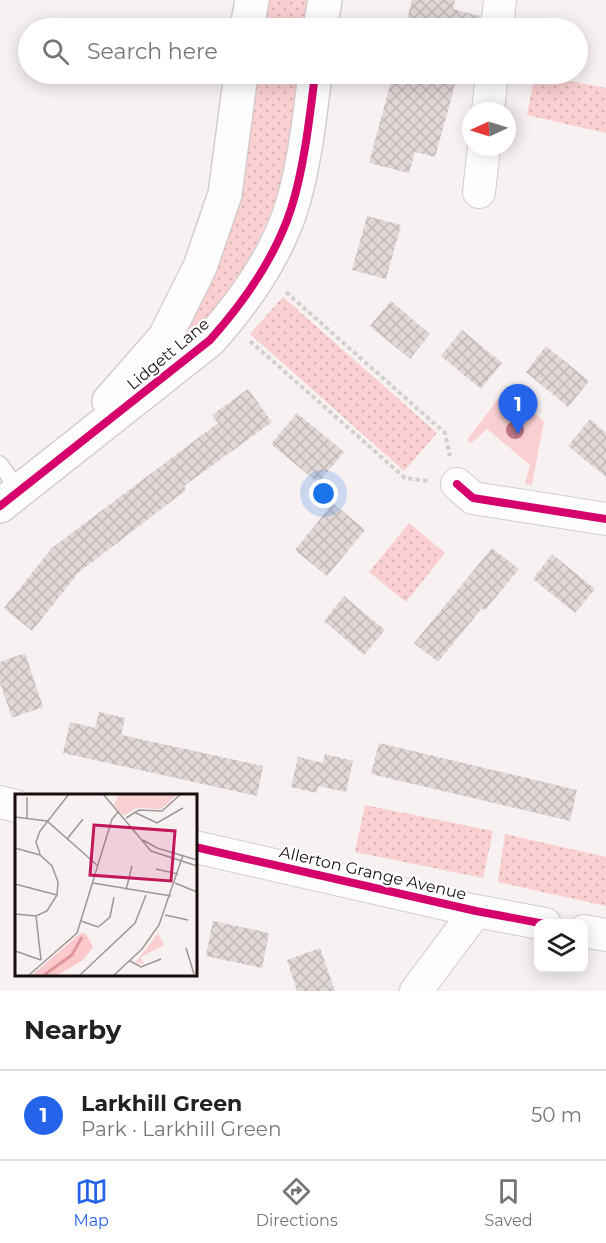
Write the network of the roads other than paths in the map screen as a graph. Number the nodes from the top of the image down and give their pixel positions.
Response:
1 (252, 0) edge
2 (325, 0) edge
3 (500, 0) edge
4 (249, 18) edge
5 (322, 18) edge
6 (498, 18) edge
7 (240, 84) edge
8 (313, 84) edge
9 (491, 84) edge
10 (489, 102) edge
11 (483, 156) edge
12 (479, 192) dead end
13 (0, 464) edge
14 (54, 464) junction
15 (457, 484) road end
16 (9, 499) edge
17 (606, 519) edge
18 (0, 802) edge
19 (15, 806) edge
20 (196, 847) edge
21 (476, 910) junction
22 (534, 922) edge
23 (588, 932) edge
24 (606, 935) edge
25 (416, 991) edge

1 - 4 street
2 - 5 street
3 - 6 street
7 - 14 street, Lidgett Lane
8 - 14 street, Lidgett Lane
9 - 10 street
11 - 12 street
13 - 16 lane
14 - 16 street, Lidgett Lane
15 - 17 street
18 - 19 street
20 - 21 street, Allerton Grange Avenue
21 - 22 street, Allerton Grange Avenue
21 - 25 street
23 - 24 street

